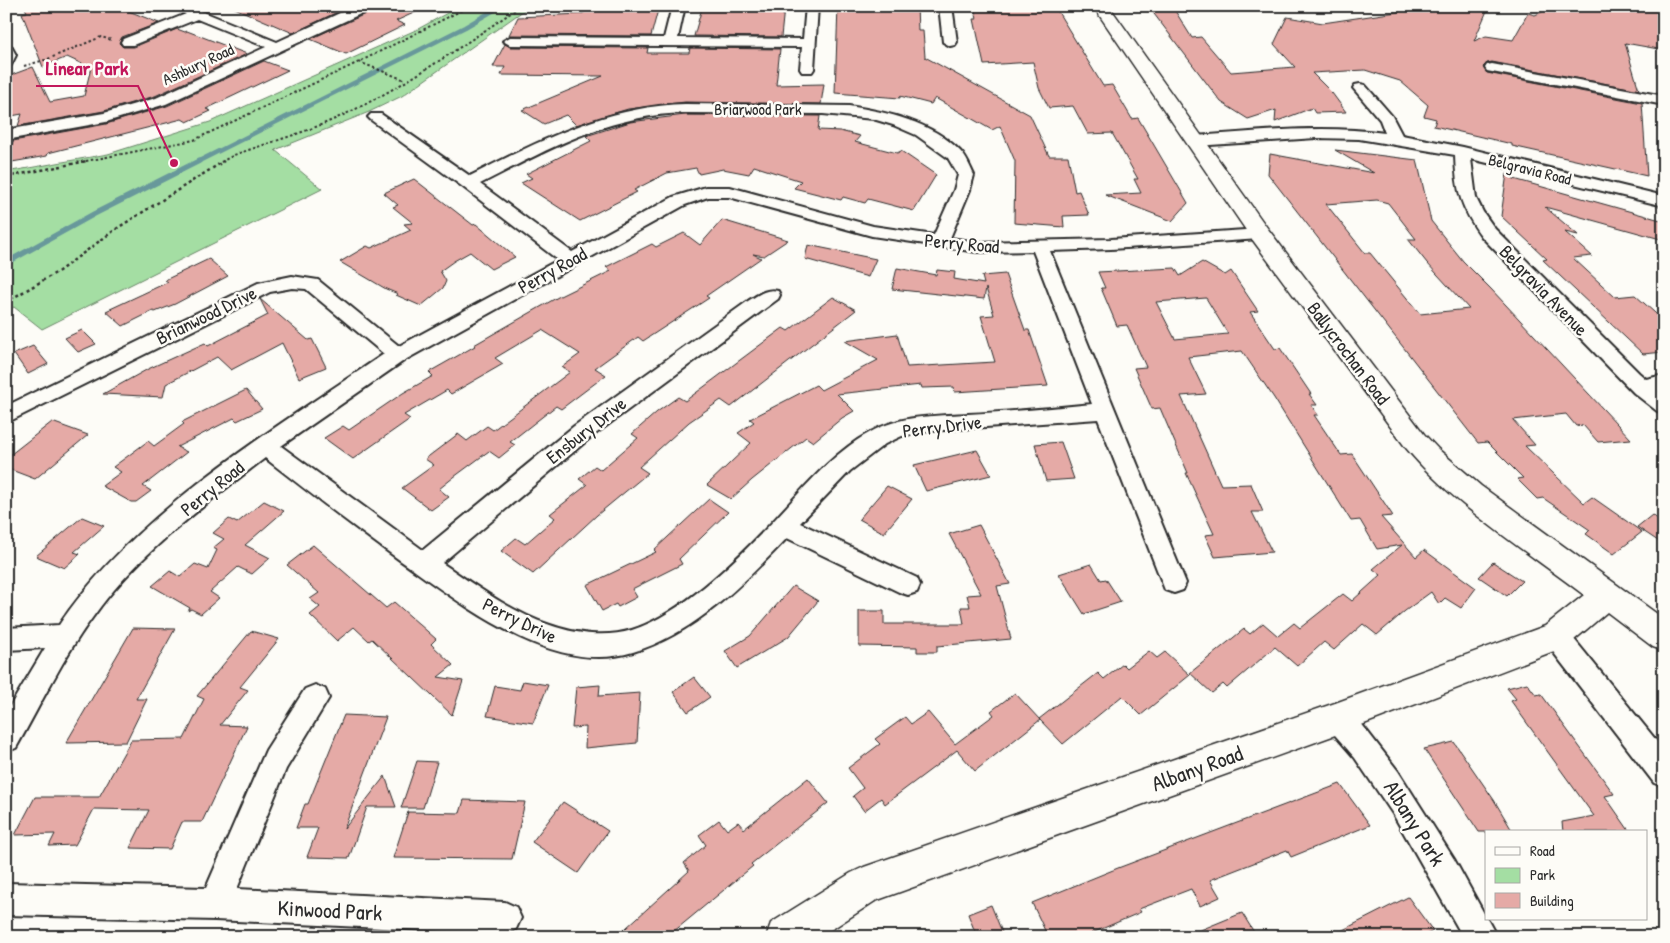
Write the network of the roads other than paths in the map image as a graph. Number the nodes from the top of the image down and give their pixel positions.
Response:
1 (177, 6) edge
2 (366, 6) edge
3 (679, 6) edge
4 (812, 6) edge
5 (945, 6) edge
6 (1101, 6) edge
7 (195, 14) junction
8 (510, 41) dead end
9 (128, 42) road end
10 (670, 42) junction
11 (950, 42) dead end
12 (808, 43) junction
13 (277, 47) junction
14 (6, 48) edge
15 (6, 62) edge
16 (1492, 68) dead end
17 (807, 69) dead end
18 (1360, 88) dead end
19 (1664, 101) edge
20 (376, 117) dead end
21 (6, 135) edge
22 (1396, 139) junction
23 (1195, 141) junction
24 (1463, 152) junction
25 (469, 183) junction
26 (1664, 201) edge
27 (1260, 234) junction
28 (939, 243) junction
29 (1040, 247) junction
30 (570, 260) junction
31 (755, 298) dead end
32 (398, 355) junction
33 (1664, 382) edge
34 (1641, 388) junction
35 (1664, 406) edge
36 (1106, 411) junction
37 (6, 414) edge
38 (265, 446) junction
39 (785, 526) junction
40 (424, 564) junction
41 (1174, 583) dead end
42 (908, 585) dead end
43 (1606, 595) junction
44 (66, 636) junction
45 (1556, 636) junction
46 (1664, 637) edge
47 (6, 639) edge
48 (315, 698) dead end
49 (1338, 718) junction
50 (6, 739) edge
51 (1664, 773) edge
52 (6, 899) edge
53 (215, 904) junction
54 (505, 918) dead end
55 (785, 937) edge
56 (1480, 937) edge

1 - 7 street
2 - 13 street, Ashbury Road
3 - 10 street
4 - 12 street
5 - 11 street
6 - 23 street, Ballycrochan Road
7 - 9 street
7 - 13 street
8 - 10 street
10 - 12 street
12 - 17 street
13 - 21 street, Ashbury Road
14 - 15 street
16 - 19 street
18 - 22 street
20 - 25 street
22 - 23 street, Belgravia Road
22 - 24 street, Belgravia Road
23 - 27 street, Ballycrochan Road
24 - 26 street, Belgravia Road
24 - 34 street, Belgravia Avenue
25 - 28 street, Briarwood Park
25 - 30 street
27 - 29 street, Perry Road
27 - 43 street, Ballycrochan Road
28 - 29 street, Perry Road
28 - 30 street, Perry Road
29 - 36 street
30 - 32 street, Perry Road
31 - 40 street, Ensbury Drive
32 - 37 street, Brianwood Drive
32 - 38 street, Perry Road
33 - 34 street
34 - 35 street, Belgravia Avenue
36 - 39 street, Perry Drive
36 - 41 street
38 - 40 street, Perry Drive
38 - 44 street, Perry Road
39 - 40 street, Perry Drive
39 - 42 street
43 - 45 street, Albany Road
43 - 46 street, Ballycrochan Road
44 - 47 street
44 - 50 street, Perry Road
45 - 49 street, Albany Road
45 - 51 street
48 - 53 street
49 - 55 street, Albany Road
49 - 56 street, Albany Park
52 - 53 street, Kinwood Park
53 - 54 street, Kinwood Park

